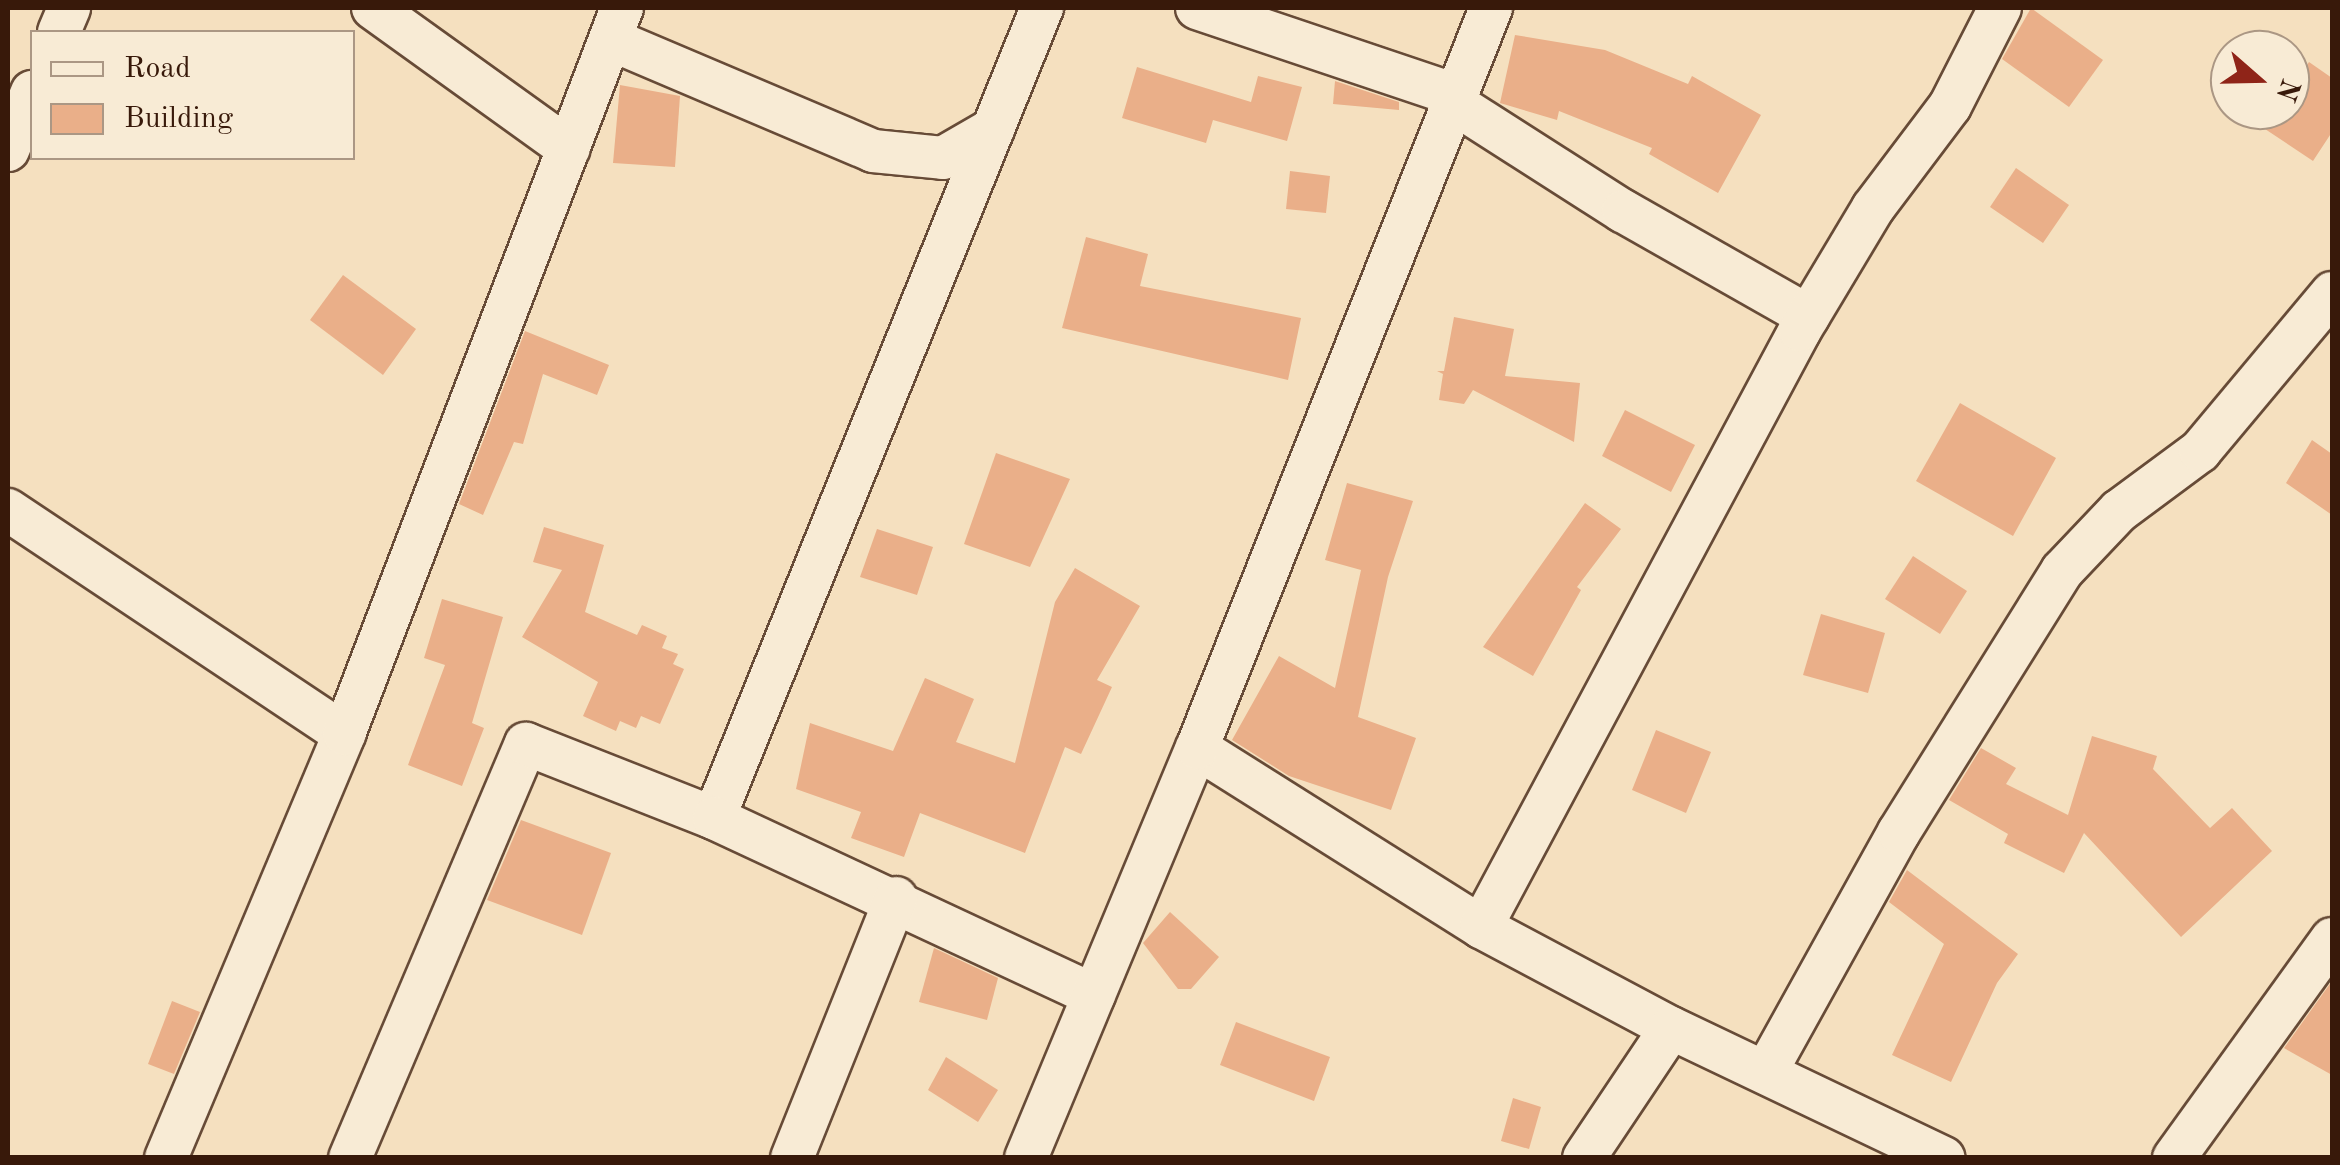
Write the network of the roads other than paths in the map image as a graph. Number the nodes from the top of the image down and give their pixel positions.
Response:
1 (373, 8) edge
2 (1042, 8) edge
3 (1197, 8) edge
4 (1491, 8) edge
5 (2000, 8) edge
6 (617, 24) edge
7 (30, 97) edge
8 (1457, 106) junction
9 (993, 129) junction
10 (569, 148) junction
11 (8, 150) edge
12 (2332, 293) edge
13 (1808, 316) junction
14 (8, 510) edge
15 (344, 734) junction
16 (1197, 748) junction
17 (714, 818) junction
18 (896, 898) junction
19 (1481, 926) junction
20 (2332, 938) edge
21 (1094, 995) junction
22 (1670, 1028) junction
23 (1766, 1070) junction
24 (166, 1158) edge
25 (350, 1158) edge
26 (792, 1158) edge
27 (1026, 1158) edge
28 (1584, 1158) edge
29 (1944, 1158) edge
30 (2174, 1158) edge

1 - 10 street
2 - 9 street
3 - 8 street
4 - 8 street
5 - 13 street
6 - 9 street
6 - 10 street
7 - 11 street
8 - 13 street
8 - 16 street
9 - 17 street
10 - 15 street
12 - 23 street
13 - 19 street
14 - 15 street
15 - 24 street
16 - 19 street
16 - 21 street
17 - 18 street
17 - 25 street
18 - 21 street
18 - 26 street
19 - 22 street
20 - 30 street
21 - 27 street
22 - 23 street
22 - 28 street
23 - 29 street

